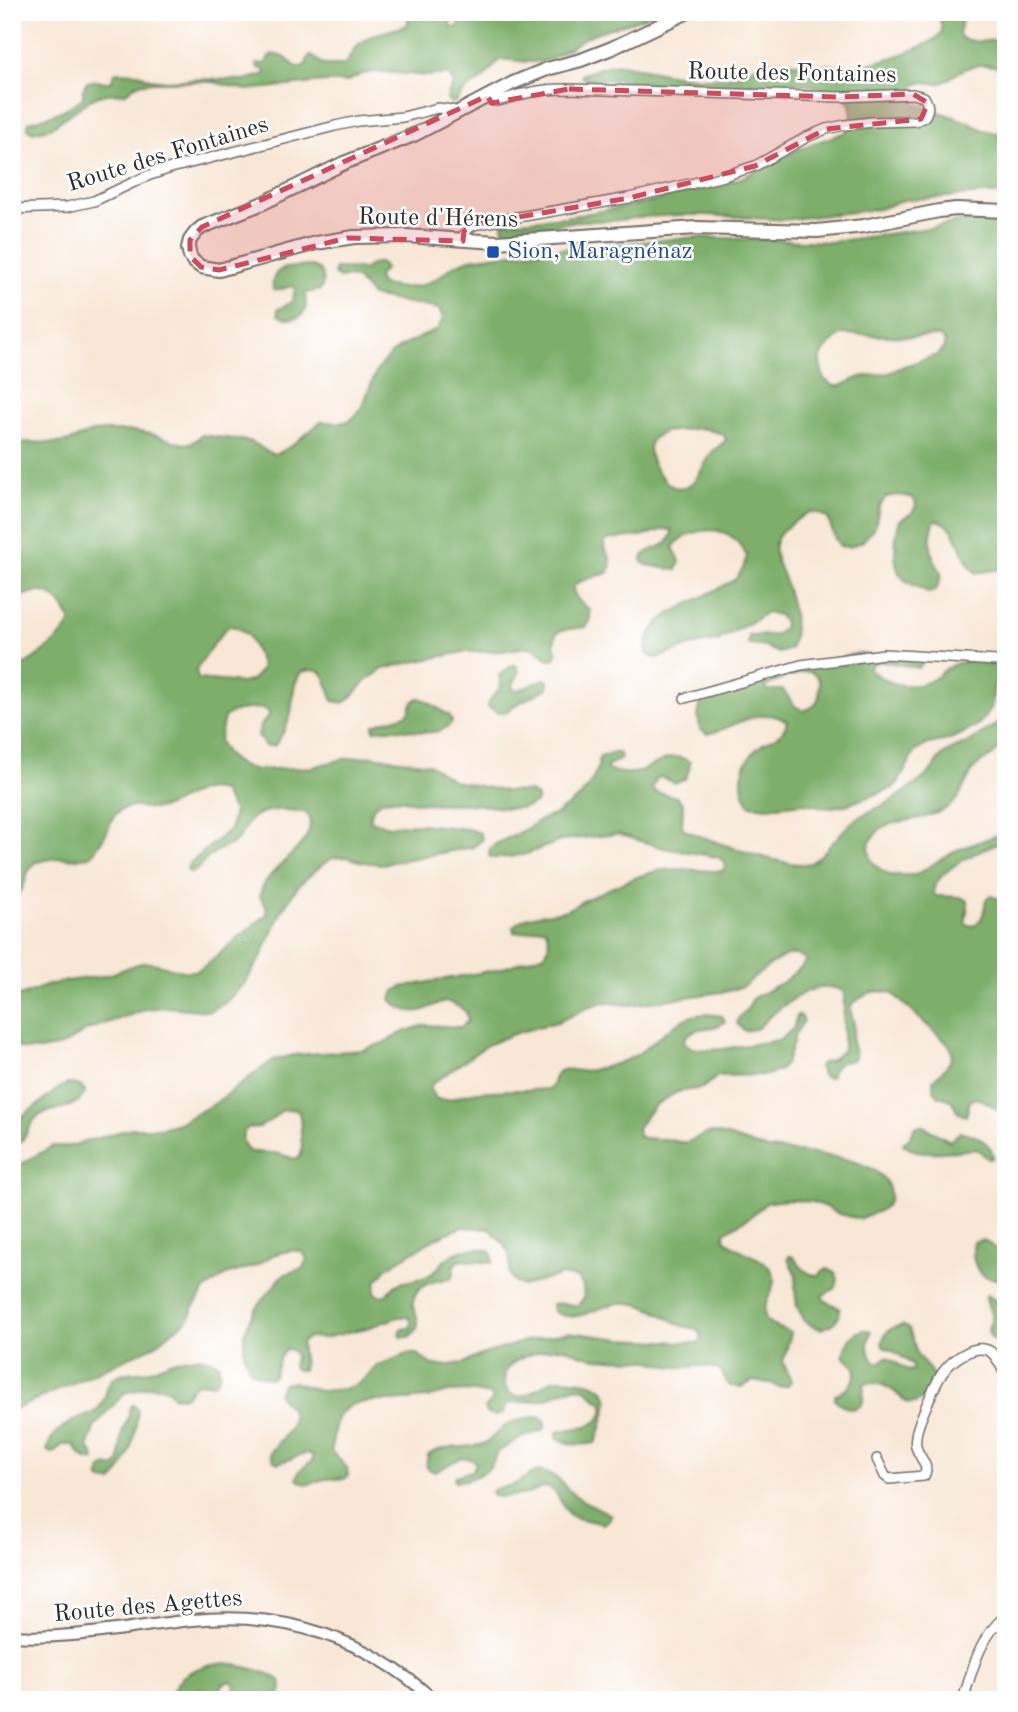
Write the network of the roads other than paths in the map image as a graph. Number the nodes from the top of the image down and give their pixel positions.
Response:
1 (688, 12) edge
2 (487, 96) junction
3 (456, 113) junction
4 (12, 209) edge
5 (1006, 211) edge
6 (463, 241) junction
7 (1006, 665) edge
8 (685, 698) dead end
9 (1006, 1375) edge
10 (877, 1459) dead end
11 (1006, 1616) edge
12 (12, 1636) edge
13 (434, 1700) edge
14 (963, 1700) edge

1 - 2 main road, Route d'Hérens
2 - 3 main road, Route d'Hérens
2 - 6 street, Route des Fontaines
3 - 4 street, Route des Fontaines
3 - 6 main road, Route d'Hérens
5 - 6 main road, Route d'Hérens
7 - 8 street
9 - 10 street
11 - 14 street
12 - 13 street, Route des Agettes

